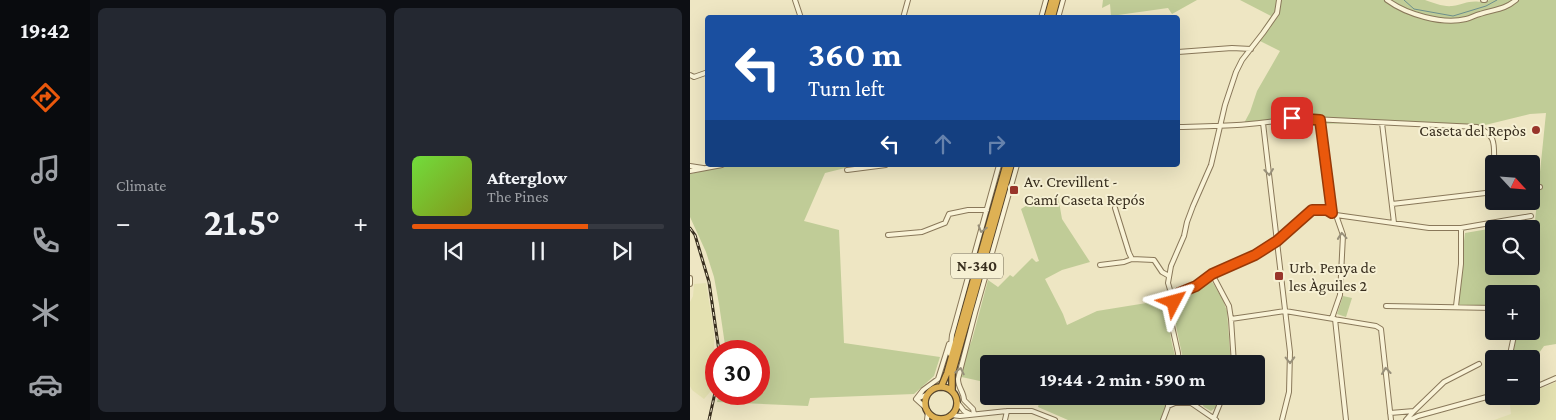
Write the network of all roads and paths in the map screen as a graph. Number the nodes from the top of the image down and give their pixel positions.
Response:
1 (796, 0) edge
2 (908, 0) edge
3 (1046, 0) edge
4 (1052, 0) edge
5 (1057, 0) edge
6 (1063, 0) edge
7 (1279, 0) edge
8 (1387, 0) edge
9 (1516, 0) edge
10 (800, 15) edge
11 (905, 15) edge
12 (1042, 15) edge
13 (1048, 15) edge
14 (1053, 15) edge
15 (1059, 15) edge
16 (1251, 49) junction
17 (1180, 52) edge
18 (705, 73) edge
19 (690, 75) edge
20 (1320, 120) junction
21 (1263, 123) junction
22 (1382, 123) junction
23 (1220, 126) junction
24 (1180, 127) edge
25 (1494, 155) edge
26 (690, 166) edge
27 (712, 167) edge
28 (870, 167) edge
29 (999, 167) edge
30 (1005, 167) edge
31 (1010, 167) edge
32 (1016, 167) edge
33 (707, 168) junction
34 (690, 170) edge
35 (847, 170) dead end
36 (1485, 193) edge
37 (1392, 204) junction
38 (1115, 208) dead end
39 (987, 210) junction
40 (1334, 214) junction
41 (1531, 216) dead end
42 (1394, 223) junction
43 (1461, 228) junction
44 (888, 234) dead end
45 (1277, 241) junction
46 (1266, 248) junction
47 (1278, 253) junction
48 (1132, 259) junction
49 (1100, 265) dead end
50 (1212, 274) junction
51 (1169, 276) junction
52 (690, 278) edge
53 (690, 284) edge
54 (1179, 293) junction
55 (1171, 297) junction
56 (1172, 305) junction
57 (1386, 306) dead end
58 (1456, 306) junction
59 (1485, 308) edge
60 (1286, 311) junction
61 (975, 313) junction
62 (1334, 318) junction
63 (1231, 320) junction
64 (952, 335) junction
65 (960, 344) junction
66 (1178, 355) edge
67 (1233, 355) edge
68 (1479, 364) dead end
69 (949, 366) junction
70 (1556, 378) edge
71 (1540, 386) edge
72 (941, 387) junction
73 (952, 391) junction
74 (928, 394) junction
75 (1485, 397) edge
76 (916, 399) junction
77 (957, 402) junction
78 (1172, 405) edge
79 (1194, 405) edge
80 (1220, 405) edge
81 (1168, 406) joint
82 (1007, 411) junction
83 (1414, 411) junction
84 (1390, 413) junction
85 (972, 414) junction
86 (929, 415) edge
87 (953, 418) edge
88 (944, 419) edge
89 (1215, 419) edge
90 (1005, 420) edge
91 (1055, 420) edge
92 (1163, 420) edge
93 (1282, 420) edge
94 (1346, 420) edge
95 (1391, 420) edge
96 (1406, 420) edge
97 (1410, 420) edge

1 - 10 street
2 - 11 street
3 - 12 street
4 - 13 highway
5 - 14 highway
6 - 15 street
7 - 16 street
8 - 9 street
16 - 17 street
16 - 23 street
18 - 19 street
20 - 21 street
20 - 22 street
20 - 40 street
21 - 23 street
21 -> 45 street
22 - 25 street
22 - 37 street
23 - 24 street
23 - 51 street
26 - 33 street
27 - 33 street
28 - 35 street
29 - 39 street
30 - 69 highway, N-340
31 - 65 highway, N-340
32 - 61 street
33 - 34 street
36 - 37 street
37 - 42 street
38 - 48 street
39 - 44 street
39 -> 64 street
40 - 42 street
40 - 45 street
62 -> 40 street
41 - 43 street
42 - 43 street
43 - 58 street
45 - 46 street
45 - 47 street
46 - 47 street
46 - 50 street
47 - 60 street
48 - 49 street
48 - 51 street
50 - 54 street
50 - 63 street
51 - 55 street
52 - 53 street
54 - 55 street
54 - 56 street
55 - 56 street
56 - 66 street
57 - 58 street
58 - 59 street
60 - 62 street
60 - 63 street
60 -> 93 street
61 - 65 street
85 -> 61 street
84 -> 62 street
62 - 94 street
63 - 67 street
64 - 69 street
64 - 76 street
65 - 73 highway, N-340
68 - 83 street
69 - 72 highway, N-340
70 - 71 street
72 - 73 highway
72 - 74 highway
73 - 77 highway, N-340
74 - 76 street
74 - 86 highway
75 - 97 street
76 - 86 street
77 - 85 street
77 - 87 highway
78 - 81 street
79 - 89 street
80 - 89 street
81 - 92 street
82 - 85 street
82 - 90 street
82 - 91 street
83 - 84 street
83 - 96 street
84 - 95 street
85 - 87 street
86 - 88 highway
87 - 88 highway

